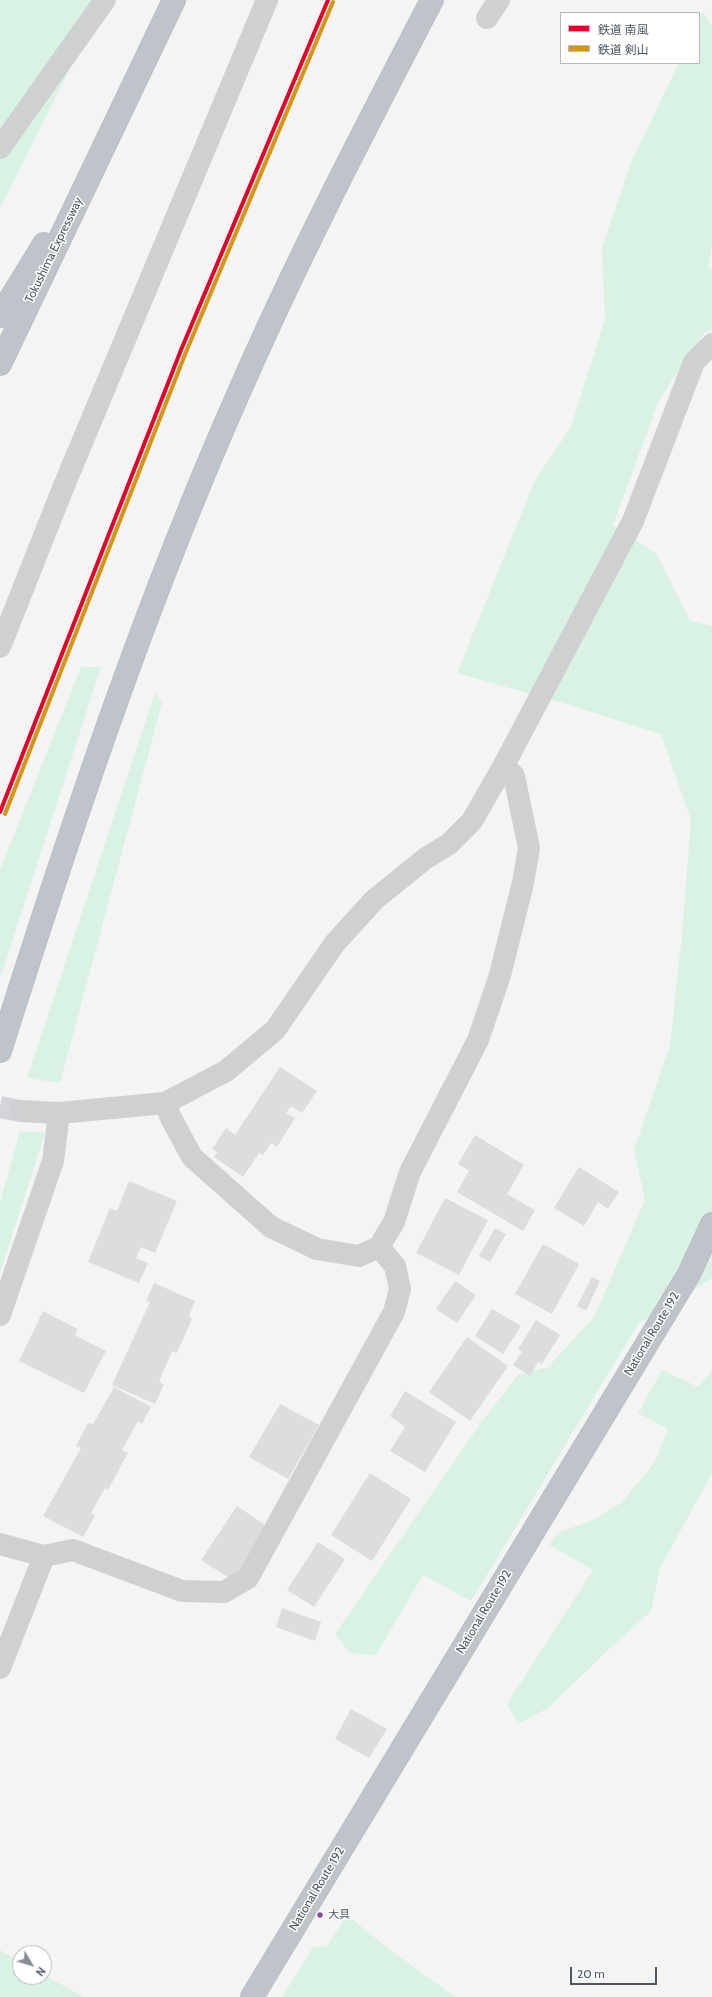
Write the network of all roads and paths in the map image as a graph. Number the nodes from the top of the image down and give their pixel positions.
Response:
1 (106, 0) edge
2 (174, 0) edge
3 (267, 0) edge
4 (432, 0) edge
5 (499, 0) edge
6 (487, 18) dead end
7 (109, 137) junction
8 (0, 148) edge
9 (0, 316) edge
10 (712, 344) edge
11 (0, 364) edge
12 (0, 647) edge
13 (504, 765) junction
14 (0, 1051) edge
15 (165, 1103) junction
16 (20, 1111) tunnel mouth
17 (59, 1113) junction
18 (712, 1224) edge
19 (379, 1247) junction
20 (0, 1315) edge
21 (0, 1544) edge
22 (44, 1556) junction
23 (0, 1668) edge
24 (252, 1997) edge

1 - 8 street
2 - 7 highway, Tokushima Expressway
3 - 12 street
4 - 14 highway
5 - 6 street
7 - 9 highway, Tokushima Expressway
7 - 11 highway, Tokushima Expressway
10 - 13 street
13 - 15 street
13 - 19 street
15 - 17 street
15 - 19 street
16 - 17 street
17 - 20 street
18 - 24 highway, National Route 192
19 - 22 street
21 - 22 street
22 - 23 street

